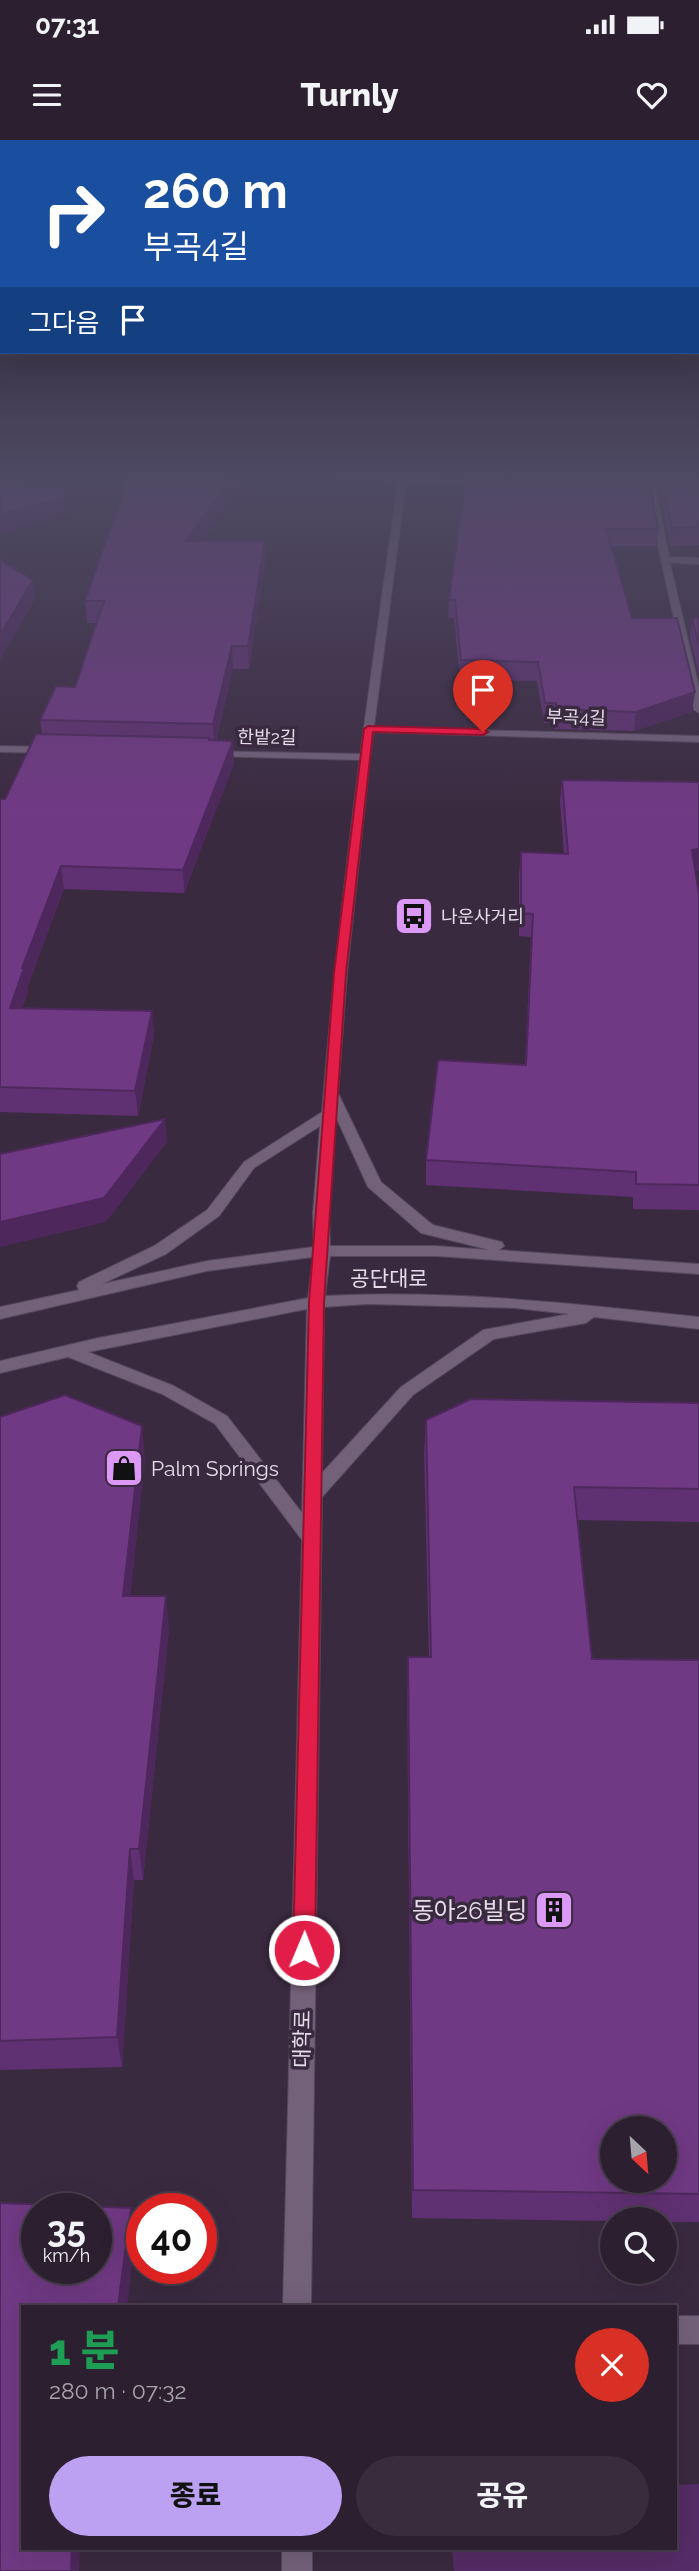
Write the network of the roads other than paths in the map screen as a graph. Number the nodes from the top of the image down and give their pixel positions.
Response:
1 (387, 588) edge
2 (674, 588) edge
3 (699, 710) edge
4 (368, 729) junction
5 (699, 739) edge
6 (1, 750) edge
7 (58, 750) edge
8 (198, 753) edge
9 (364, 757) junction
10 (331, 1091) junction
11 (330, 1113) junction
12 (321, 1251) junction
13 (544, 1258) junction
14 (699, 1269) edge
15 (47, 1302) junction
16 (316, 1302) junction
17 (0, 1313) edge
18 (607, 1313) junction
19 (699, 1323) edge
20 (69, 1351) junction
21 (0, 1367) edge
22 (312, 1496) junction
23 (312, 1539) junction
24 (297, 2305) edge
25 (677, 2330) edge
26 (699, 2330) edge
27 (297, 2550) edge
28 (297, 2571) edge

1 - 4 street, 대학로
2 - 3 street
4 - 5 street, 부곡4길
4 - 9 street, 대학로
6 - 7 street
8 - 9 street, 한밭2길
9 - 10 street, 대학로
10 - 11 street, 대학로
10 - 13 street
11 - 12 street, 대학로
11 - 15 street
12 - 13 street, 공단대로
12 - 15 street, 공단대로
12 - 16 street, 대학로
13 - 14 street, 공단대로
15 - 17 street, 공단대로
16 - 18 street, 공단대로
16 - 20 street, 공단대로
16 - 22 street, 대학로
18 - 19 street, 공단대로
18 - 22 street
20 - 21 street, 공단대로
20 - 23 street
22 - 23 street, 대학로
23 - 24 street, 대학로
25 - 26 street
27 - 28 street

